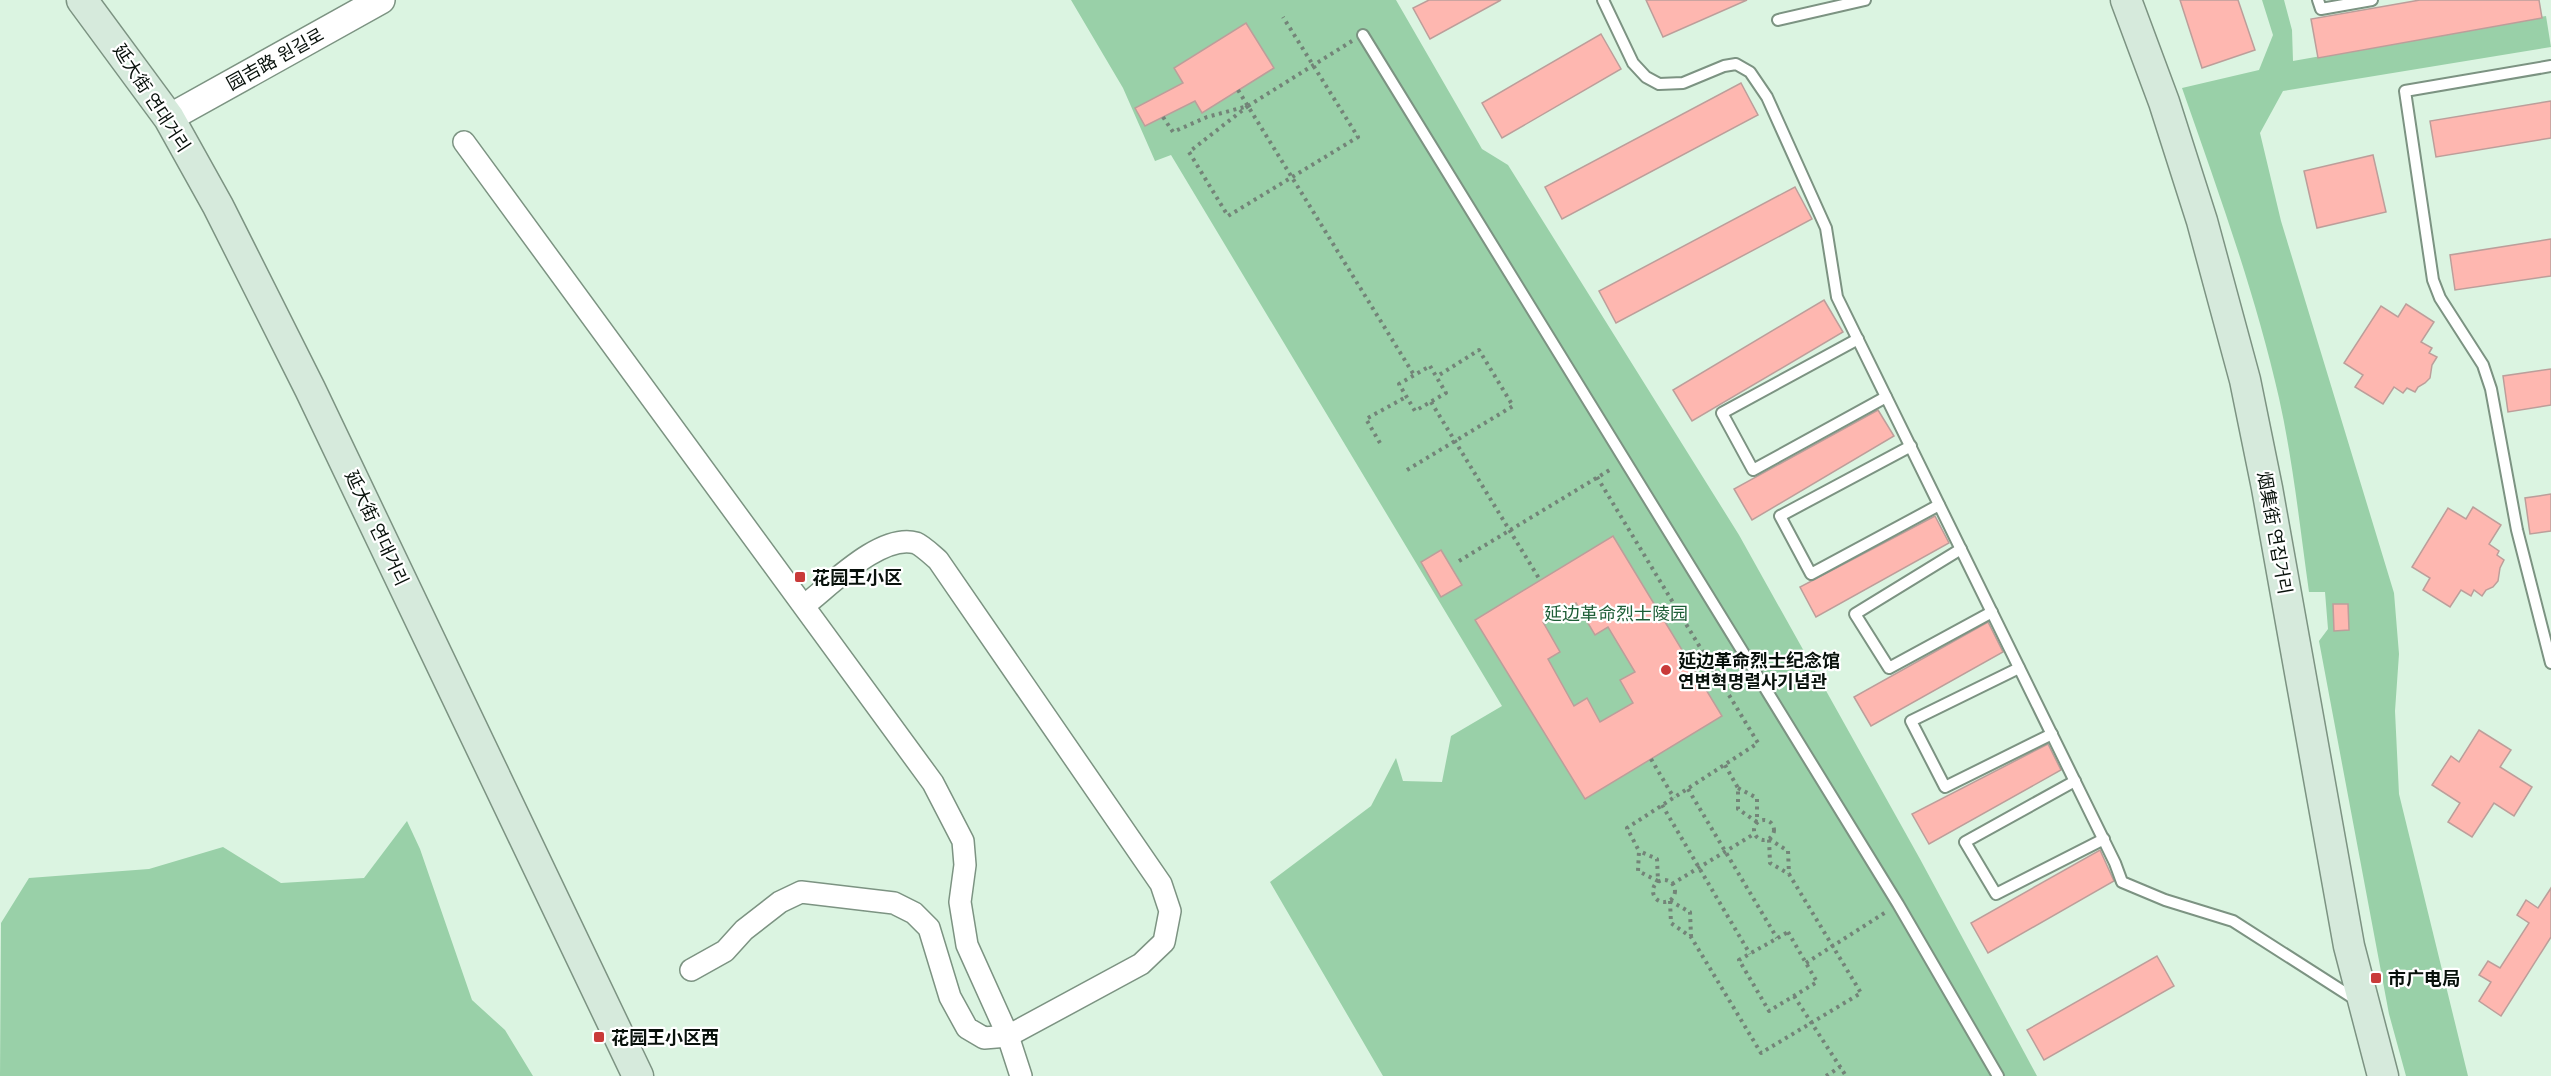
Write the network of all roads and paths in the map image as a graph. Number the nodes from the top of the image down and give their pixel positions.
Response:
1 (82, 0) edge
2 (381, 0) edge
3 (1603, 0) edge
4 (1865, 0) edge
5 (2126, 0) edge
6 (2318, 0) edge
7 (2372, 0) edge
8 (1283, 17) dead end
9 (1778, 20) dead end
10 (1363, 35) joint
11 (1313, 66) junction
12 (2551, 66) edge
13 (1238, 90) dead end
14 (1248, 106) junction
15 (1163, 117) dead end
16 (169, 118) junction
17 (464, 142) dead end
18 (1292, 177) junction
19 (1858, 339) junction
20 (1414, 375) junction
21 (1436, 377) junction
22 (1406, 397) junction
23 (1886, 397) junction
24 (1431, 402) junction
25 (1455, 441) junction
26 (1380, 443) dead end
27 (1911, 446) junction
28 (1625, 460) junction
29 (1407, 471) dead end
30 (1597, 477) junction
31 (1939, 505) junction
32 (1509, 530) junction
33 (1961, 549) junction
34 (1459, 561) dead end
35 (1540, 580) dead end
36 (805, 605) junction
37 (1992, 612) junction
38 (2551, 663) edge
39 (2019, 668) junction
40 (2052, 734) junction
41 (1651, 759) dead end
42 (1725, 765) junction
43 (2075, 781) junction
44 (1738, 788) junction
45 (1688, 789) junction
46 (1674, 798) junction
47 (1662, 805) junction
48 (1757, 822) junction
49 (1754, 834) junction
50 (1769, 839) junction
51 (2103, 839) junction
52 (1639, 851) junction
53 (1725, 852) junction
54 (1699, 867) junction
55 (1789, 874) junction
56 (1658, 881) junction
57 (1672, 884) junction
58 (1670, 900) junction
59 (1898, 904) junction
60 (1691, 937) junction
61 (1777, 938) junction
62 (1832, 946) junction
63 (1750, 954) junction
64 (1806, 963) junction
65 (691, 970) dead end
66 (1794, 996) junction
67 (2364, 1004) junction
68 (1811, 1022) junction
69 (1008, 1036) junction
70 (1840, 1067) junction
71 (638, 1076) edge
72 (1021, 1076) edge
73 (1826, 1076) edge
74 (1846, 1076) edge
75 (1998, 1076) edge
76 (2383, 1076) edge

1 - 16 main road, 延大街 연대거리
2 - 16 street, 园吉路 원길로
3 - 19 lane
4 - 9 lane
5 - 67 main road, 烟集街 연집거리
6 - 7 lane
8 - 11 path
10 - 11 path
10 - 28 lane
11 - 14 path
11 - 18 path
12 - 38 lane
13 - 14 path
14 - 15 path
14 - 18 path
14 - 18 path
16 - 71 main road, 延大街 연대거리
17 - 36 street
18 - 20 path
19 - 23 lane
19 - 23 lane
20 - 21 path
20 - 22 path
21 - 24 path
21 - 25 path
22 - 24 path
22 - 26 path
23 - 27 lane
24 - 25 path
25 - 29 path
25 - 32 path
27 - 31 lane
27 - 31 lane
28 - 30 path
28 - 59 lane
30 - 32 path
30 - 42 path
31 - 33 lane
32 - 34 path
32 - 35 path
33 - 37 lane
33 - 37 lane
36 - 69 street
36 - 69 street
37 - 39 lane
39 - 40 lane
39 - 40 lane
40 - 43 lane
41 - 46 path
42 - 44 path
42 - 45 path
43 - 51 lane
43 - 51 lane
44 - 48 path
44 - 48 path
45 - 46 path
45 - 53 path
46 - 47 path
47 - 52 path
47 - 54 path
48 - 49 path
48 - 50 path
49 - 50 path
49 - 53 path
50 - 55 path
50 - 55 path
51 - 67 lane
52 - 56 path
52 - 56 path
53 - 54 path
53 - 61 path
54 - 57 path
54 - 63 path
55 - 62 path
56 - 57 path
56 - 58 path
57 - 58 path
58 - 60 path
58 - 60 path
59 - 62 path
59 - 75 lane
60 - 68 path
61 - 63 path
61 - 64 path
62 - 64 path
62 - 68 path
63 - 66 path
64 - 66 path
65 - 69 street
66 - 68 path
67 - 76 main road, 烟集街 연집거리
68 - 70 path
69 - 72 street
70 - 73 path
70 - 74 path

